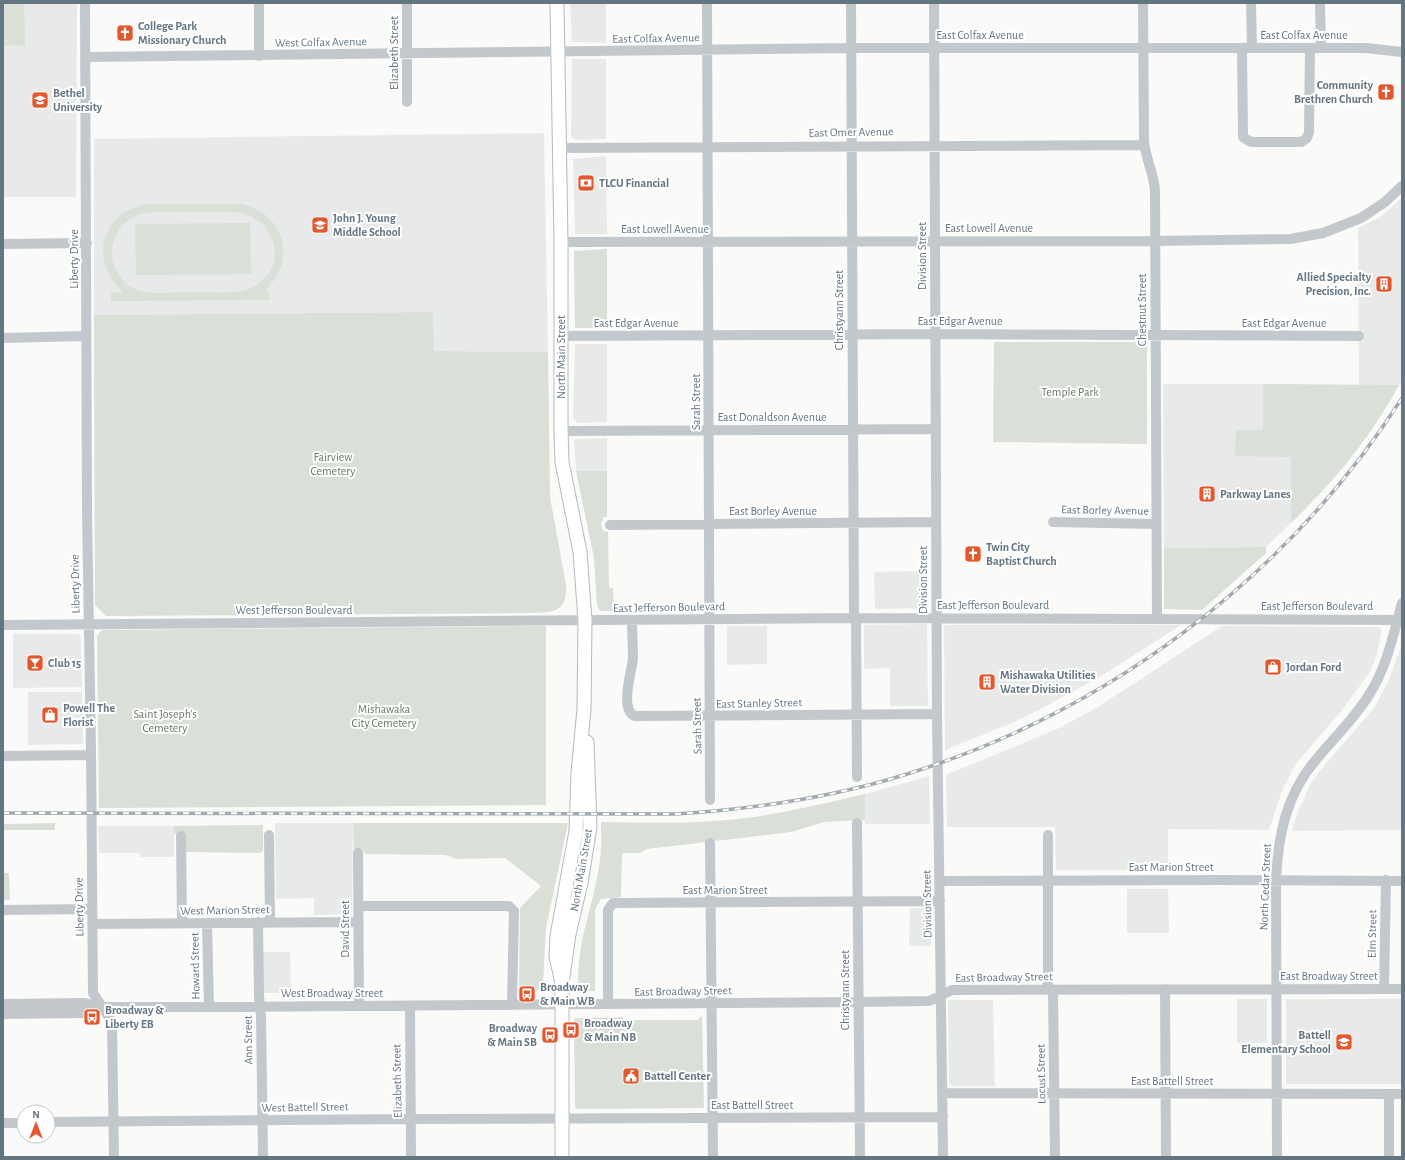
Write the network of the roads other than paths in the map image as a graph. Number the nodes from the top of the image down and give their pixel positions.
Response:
1 (85, 3) edge
2 (259, 3) edge
3 (407, 3) edge
4 (558, 3) edge
5 (707, 3) edge
6 (851, 3) edge
7 (934, 3) edge
8 (1143, 3) edge
9 (1252, 3) edge
10 (1320, 3) edge
11 (1143, 47) junction
12 (851, 48) junction
13 (934, 48) junction
14 (1247, 48) junction
15 (1310, 48) junction
16 (1321, 48) junction
17 (708, 50) junction
18 (558, 52) junction
19 (1402, 52) edge
20 (407, 54) junction
21 (259, 56) junction
22 (86, 57) junction
23 (407, 102) dead end
24 (934, 144) junction
25 (852, 145) junction
26 (1144, 145) junction
27 (708, 146) junction
28 (558, 148) junction
29 (1402, 186) edge
30 (852, 240) junction
31 (935, 240) junction
32 (1155, 241) junction
33 (87, 242) junction
34 (561, 242) junction
35 (708, 242) junction
36 (3, 244) edge
37 (852, 334) junction
38 (935, 334) junction
39 (709, 335) junction
40 (86, 336) junction
41 (561, 336) junction
42 (1156, 336) junction
43 (1359, 336) dead end
44 (3, 338) edge
45 (853, 429) junction
46 (936, 429) junction
47 (709, 430) junction
48 (560, 431) junction
49 (936, 522) junction
50 (1053, 522) dead end
51 (853, 524) junction
52 (1156, 524) junction
53 (610, 525) dead end
54 (710, 525) junction
55 (1402, 603) edge
56 (855, 618) junction
57 (936, 618) junction
58 (710, 619) junction
59 (1157, 619) junction
60 (632, 620) junction
61 (1400, 620) edge
62 (585, 621) junction
63 (89, 624) junction
64 (3, 625) edge
65 (856, 714) junction
66 (937, 714) junction
67 (710, 716) junction
68 (91, 755) junction
69 (3, 756) edge
70 (857, 777) dead end
71 (710, 800) dead end
72 (857, 823) dead end
73 (269, 835) dead end
74 (1048, 835) dead end
75 (181, 836) dead end
76 (710, 843) dead end
77 (358, 853) dead end
78 (1048, 880) junction
79 (1276, 880) junction
80 (1386, 880) junction
81 (940, 881) junction
82 (1402, 881) edge
83 (940, 901) junction
84 (858, 902) junction
85 (711, 903) junction
86 (358, 906) junction
87 (92, 909) junction
88 (3, 910) edge
89 (258, 922) junction
90 (270, 922) junction
91 (358, 922) junction
92 (182, 923) junction
93 (207, 923) junction
94 (92, 924) junction
95 (1165, 989) junction
96 (1276, 989) junction
97 (1384, 989) junction
98 (1402, 989) edge
99 (1051, 990) junction
100 (940, 996) junction
101 (858, 1002) junction
102 (711, 1003) junction
103 (3, 1004) edge
104 (608, 1004) junction
105 (512, 1005) junction
106 (562, 1005) junction
107 (359, 1006) junction
108 (410, 1006) junction
109 (102, 1007) junction
110 (209, 1007) junction
111 (261, 1007) junction
112 (3, 1014) edge
113 (942, 1093) junction
114 (1055, 1094) junction
115 (1166, 1094) junction
116 (1277, 1094) junction
117 (1389, 1094) junction
118 (1402, 1094) edge
119 (943, 1117) junction
120 (712, 1118) junction
121 (860, 1118) junction
122 (411, 1119) junction
123 (562, 1119) junction
124 (263, 1120) junction
125 (56, 1122) edge
126 (114, 1122) junction
127 (3, 1123) edge
128 (16, 1123) edge
129 (114, 1157) edge
130 (262, 1157) edge
131 (411, 1157) edge
132 (562, 1157) edge
133 (712, 1157) edge
134 (860, 1157) edge
135 (943, 1157) edge
136 (1055, 1157) edge
137 (1166, 1157) edge
138 (1277, 1157) edge
139 (1389, 1157) edge

1 - 22 street, Liberty Drive
2 - 21 street
3 - 20 street, Elizabeth Street
4 - 18 main road, North Main Street
5 - 17 street, Sarah Street
6 - 12 street, Christyann Street
7 - 13 street, Division Street
8 - 11 street, Chestnut Street
9 - 14 street
10 - 16 street
11 - 13 street, East Colfax Avenue
11 - 14 street, East Colfax Avenue
11 - 26 street, Chestnut Street
12 - 13 street, East Colfax Avenue
12 - 17 street, East Colfax Avenue
12 - 25 street, Christyann Street
13 - 24 street, Division Street
14 - 15 street, East Colfax Avenue
14 - 15 street
15 - 16 street, East Colfax Avenue
16 - 19 street, East Colfax Avenue
17 - 18 street, East Colfax Avenue
17 - 27 street, Sarah Street
18 - 20 street, West Colfax Avenue
18 - 28 main road, North Main Street
20 - 21 street, West Colfax Avenue
20 - 23 street, Elizabeth Street
21 - 22 street, West Colfax Avenue
22 - 33 street, Liberty Drive
24 - 25 street, East Omer Avenue
24 - 26 street, East Omer Avenue
24 - 31 street, Division Street
25 - 27 street, East Omer Avenue
25 - 30 street, Christyann Street
26 - 32 street, Chestnut Street
27 - 28 street, East Omer Avenue
27 - 35 street, Sarah Street
28 - 34 main road, North Main Street
29 - 32 street, East Lowell Avenue
30 - 31 street, East Lowell Avenue
30 - 35 street, East Lowell Avenue
30 - 37 street, Christyann Street
31 - 32 street, East Lowell Avenue
31 - 38 street, Division Street
32 - 42 street, Chestnut Street
33 - 36 street
33 - 40 street, Liberty Drive
34 - 35 street, East Lowell Avenue
34 - 41 main road, North Main Street
35 - 39 street, Sarah Street
37 - 38 street, East Edgar Avenue
37 - 39 street, East Edgar Avenue
37 - 45 street, Christyann Street
38 - 42 street, East Edgar Avenue
38 - 46 street, Division Street
39 - 41 street, East Edgar Avenue
39 - 47 street, Sarah Street
40 - 44 street
40 - 63 street, Liberty Drive
41 - 48 main road, North Main Street
42 - 43 street, East Edgar Avenue
42 - 52 street, Chestnut Street
45 - 46 street, East Donaldson Avenue
45 - 47 street, East Donaldson Avenue
45 - 51 street, Christyann Street
46 - 49 street, Division Street
47 - 48 street, East Donaldson Avenue
47 - 54 street, Sarah Street
48 - 62 main road, North Main Street
49 - 51 street, East Borley Avenue
49 - 57 street, Division Street
50 - 52 street, East Borley Avenue
51 - 54 street, East Borley Avenue
51 - 56 street, Christyann Street
52 - 59 street, Chestnut Street
53 - 54 street, East Borley Avenue
54 - 58 street, Sarah Street
55 - 61 street, North Cedar Street
56 - 57 street, East Jefferson Boulevard
56 - 58 street, East Jefferson Boulevard
56 - 65 street, Christyann Street
57 - 59 street, East Jefferson Boulevard
57 - 66 street, Division Street
58 - 60 street, East Jefferson Boulevard
58 - 67 street, Sarah Street
59 - 61 street, East Jefferson Boulevard
60 - 62 street, East Jefferson Boulevard
60 - 67 street, East Stanley Street
61 - 79 street, North Cedar Street
62 - 63 street, West Jefferson Boulevard
62 - 106 main road, North Main Street
63 - 64 street, West Jefferson Boulevard
63 - 68 street, Liberty Drive
65 - 66 street, East Stanley Street
65 - 67 street, East Stanley Street
65 - 70 street, Christyann Street
66 - 81 street, Division Street
67 - 71 street, Sarah Street
68 - 69 street
68 - 87 street, Liberty Drive
72 - 84 street, Christyann Street
73 - 90 street
74 - 78 street, Locust Street
75 - 92 street, Howard Street
76 - 85 street
77 - 86 street, David Street
78 - 79 street, East Marion Street
78 - 81 street, East Marion Street
78 - 99 street, Locust Street
79 - 80 street, East Marion Street
79 - 96 street, North Cedar Street
80 - 82 street, East Marion Street
80 - 97 street, Elm Street
81 - 83 street, Division Street
83 - 84 street, East Marion Street
83 - 100 street, Division Street
84 - 85 street, East Marion Street
84 - 101 street, Christyann Street
85 - 102 street
85 - 104 street, East Marion Street
86 - 91 street, David Street
86 - 105 street
87 - 88 street
87 - 94 street, Liberty Drive
89 - 90 street, West Marion Street
89 - 93 street, West Marion Street
89 - 111 street, Ann Street
90 - 91 street, West Marion Street
91 - 107 street, David Street
92 - 93 street, West Marion Street
92 - 94 street, West Marion Street
93 - 110 street, Howard Street
94 - 109 street, Liberty Drive
95 - 96 street, East Broadway Street
95 - 99 street, East Broadway Street
95 - 115 street
96 - 97 street, East Broadway Street
96 - 116 street, North Cedar Street
97 - 98 street, East Broadway Street
99 - 100 street, East Broadway Street
99 - 114 street, Locust Street
100 - 101 street, East Broadway Street
100 - 113 street, Division Street
101 - 102 street, East Broadway Street
101 - 121 street, Christyann Street
102 - 104 street, East Broadway Street
102 - 120 street
103 - 109 street, West Broadway Street
104 - 106 street, East Broadway Street
105 - 106 street, West Broadway Street
105 - 108 street, West Broadway Street
106 - 123 main road, North Main Street
107 - 108 street, West Broadway Street
107 - 111 street, West Broadway Street
108 - 122 street, Elizabeth Street
109 - 110 street, West Broadway Street
109 - 112 street, West Broadway Street
109 - 126 street, Liberty Drive
110 - 111 street, West Broadway Street
111 - 124 street, Ann Street
113 - 114 street, East Battell Street
113 - 119 street, Division Street
114 - 115 street, East Battell Street
114 - 136 street, Locust Street
115 - 116 street, East Battell Street
115 - 137 street
116 - 117 street, East Battell Street
116 - 138 street, North Cedar Street
117 - 118 street, East Battell Street
117 - 139 street
119 - 121 street, East Battell Street
119 - 135 street, Division Street
120 - 121 street, East Battell Street
120 - 123 street, East Battell Street
120 - 133 street
121 - 134 street, Christyann Street
122 - 123 street, West Battell Street
122 - 124 street, West Battell Street
122 - 131 street, Elizabeth Street
123 - 132 main road, North Main Street
124 - 126 street, West Battell Street
124 - 130 street, Ann Street
125 - 126 street, West Battell Street
126 - 129 street, Liberty Drive
127 - 128 street

